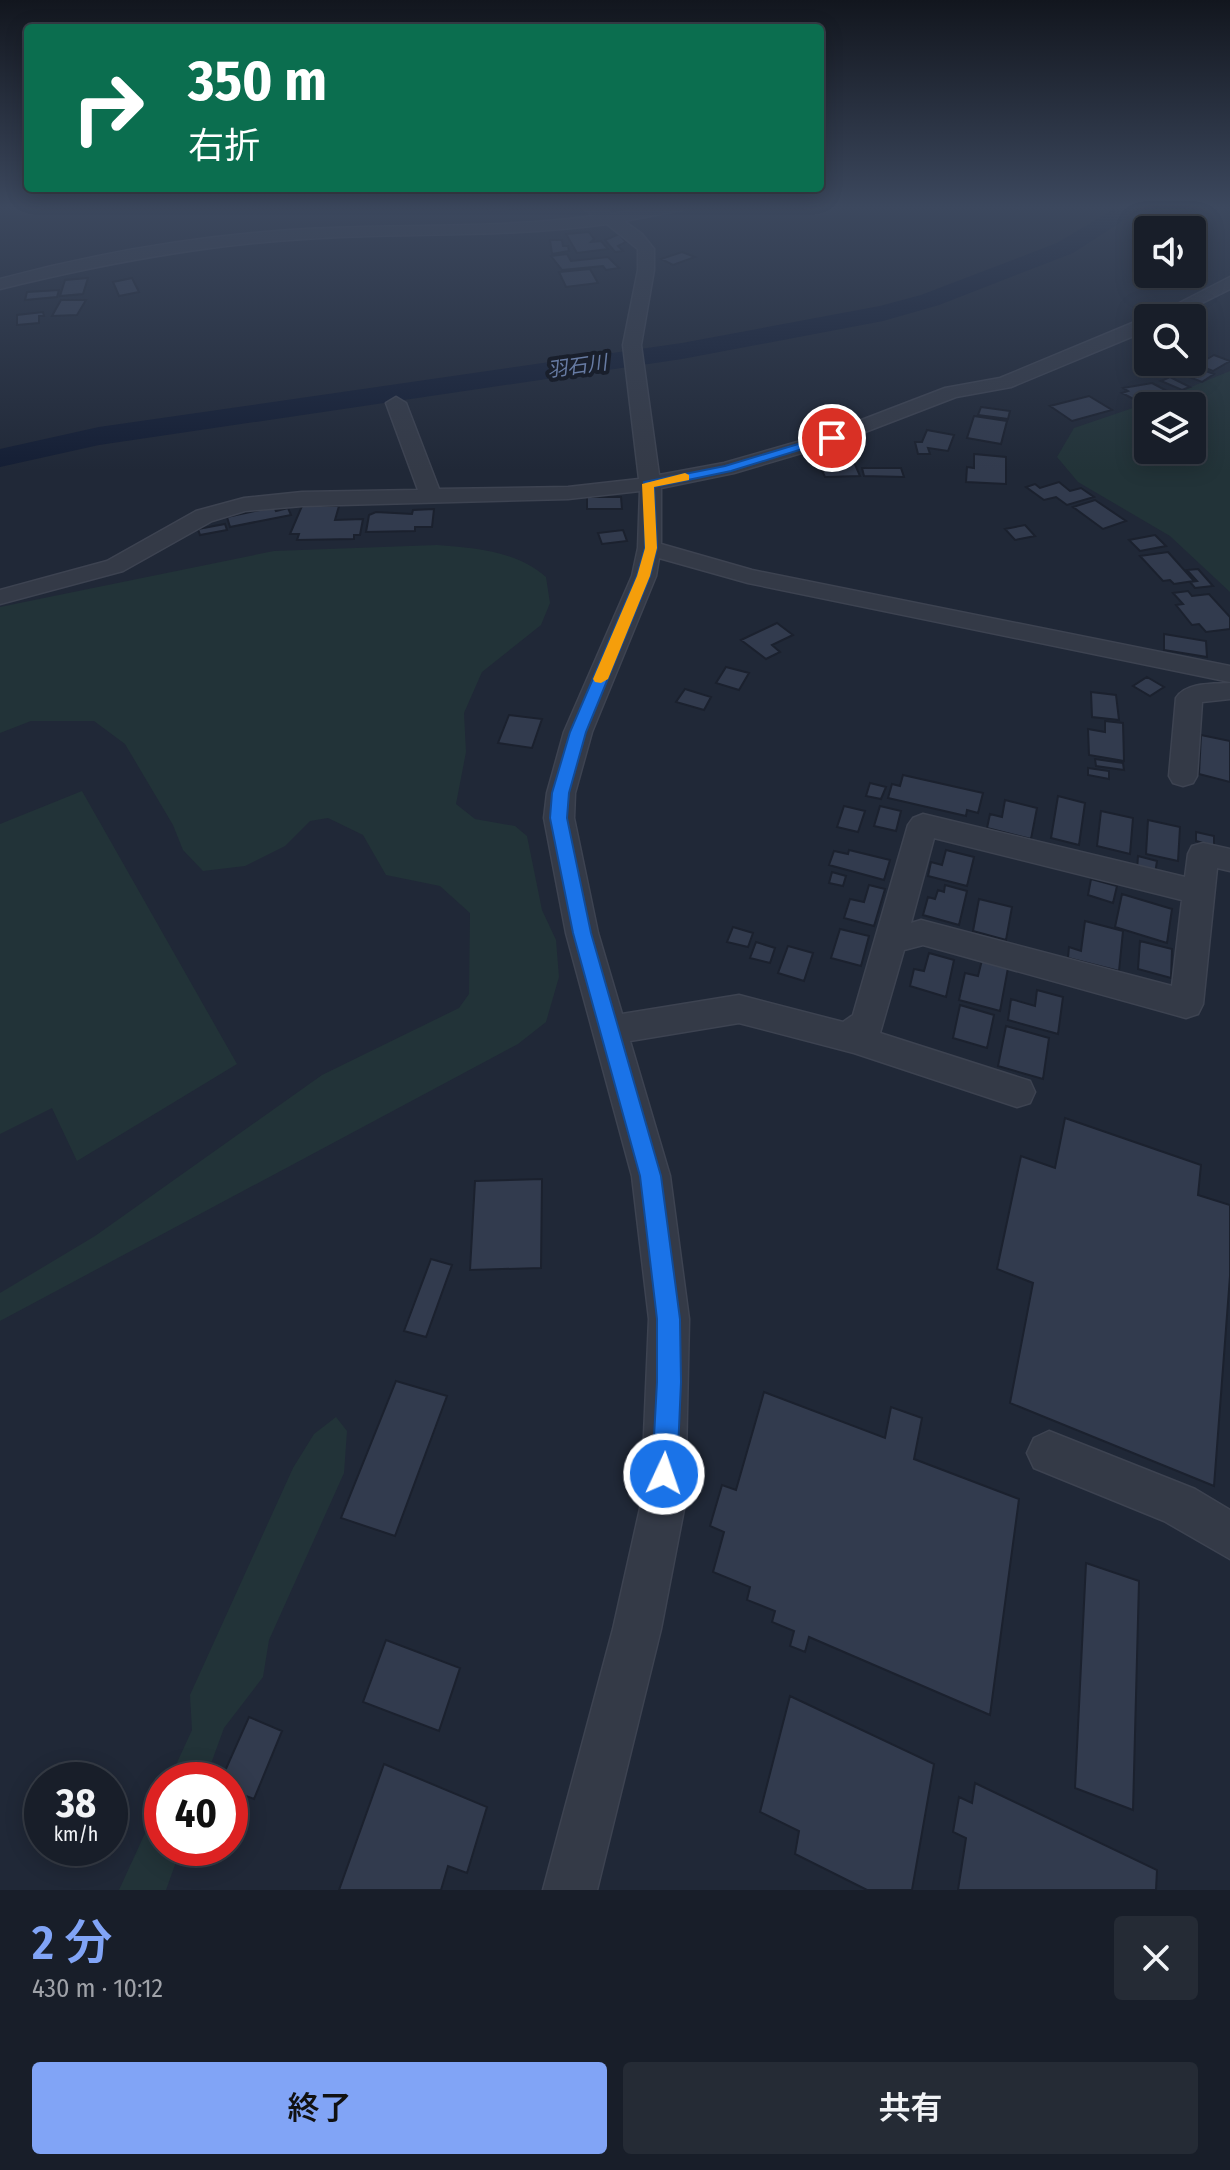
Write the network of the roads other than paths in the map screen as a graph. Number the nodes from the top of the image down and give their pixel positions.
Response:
1 (639, 294) edge
2 (1206, 294) edge
3 (1187, 304) edge
4 (1134, 329) edge
5 (396, 403) dead end
6 (648, 484) junction
7 (431, 497) junction
8 (651, 548) junction
9 (0, 597) edge
10 (1230, 674) edge
11 (1230, 691) edge
12 (1183, 776) dead end
13 (1230, 860) edge
14 (1198, 892) junction
15 (892, 935) junction
16 (608, 1030) junction
17 (854, 1039) junction
18 (1017, 1092) dead end
19 (1049, 1453) dead end
20 (1230, 1536) edge
21 (570, 1890) edge

1 - 6 street
2 - 3 street
4 - 6 street
5 - 7 street
6 - 7 street
6 - 8 street
7 - 9 street
8 - 10 street
8 - 16 street
11 - 12 street
13 - 14 street
14 - 15 street
14 - 15 street
15 - 17 street
16 - 17 street
16 - 21 street
17 - 18 street
19 - 20 street

